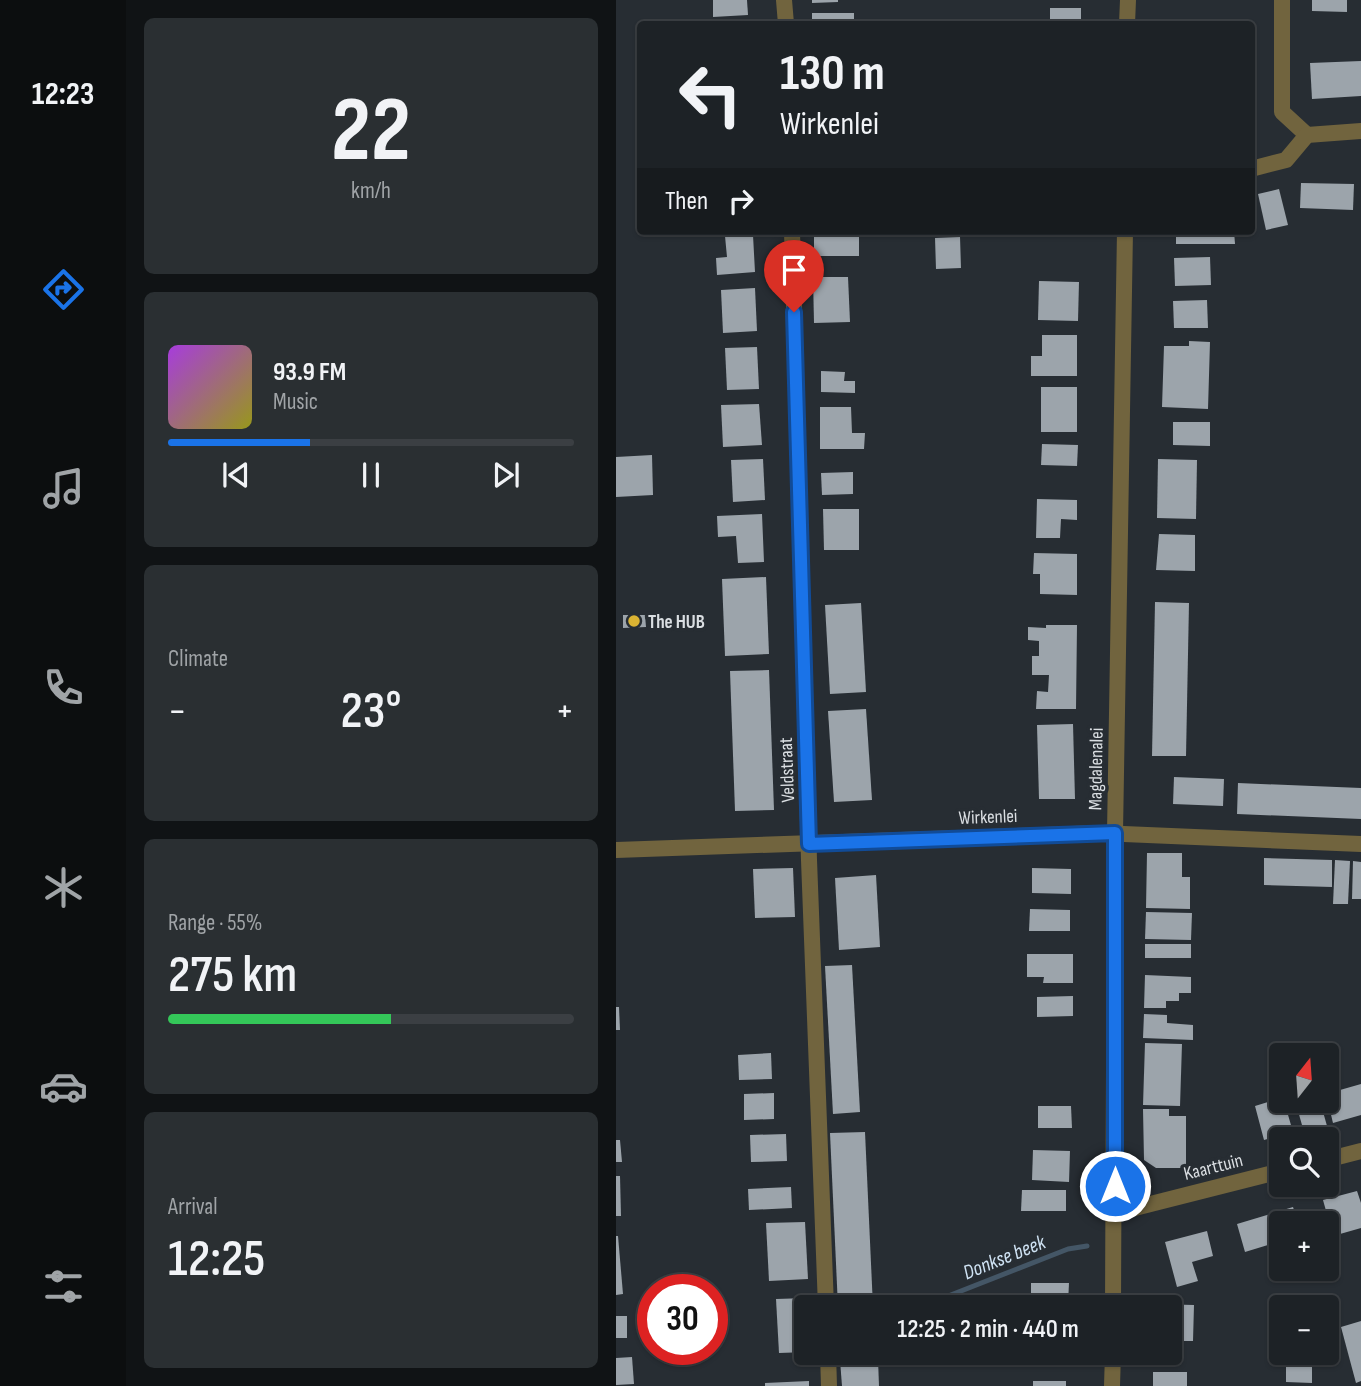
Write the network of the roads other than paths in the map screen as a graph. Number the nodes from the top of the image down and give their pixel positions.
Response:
1 (785, 0) edge
2 (1128, 0) edge
3 (1282, 0) edge
4 (786, 21) edge
5 (1127, 21) edge
6 (1361, 131) edge
7 (1307, 135) junction
8 (1255, 168) edge
9 (792, 235) edge
10 (1125, 235) edge
11 (1115, 833) junction
12 (809, 844) junction
13 (1361, 844) edge
14 (616, 850) edge
15 (1361, 1151) edge
16 (1339, 1157) edge
17 (1269, 1174) edge
18 (1115, 1213) junction
19 (826, 1295) edge
20 (1113, 1295) edge
21 (828, 1365) edge
22 (1113, 1365) edge
23 (829, 1386) edge
24 (1112, 1386) edge

1 - 4 street
2 - 5 street
3 - 7 street
6 - 7 street
7 - 8 street
9 - 12 street, Veldstraat
10 - 11 street, Magdalenalei
11 - 12 street, Wirkenlei
11 - 13 street, Wirkenlei
11 - 18 street, Magdalenalei
12 - 14 street, Wirkenlei
12 - 19 street, Veldstraat
15 - 16 street
17 - 18 street, Kaarttuin
18 - 20 street, Magdalenalei
21 - 23 street
22 - 24 street

